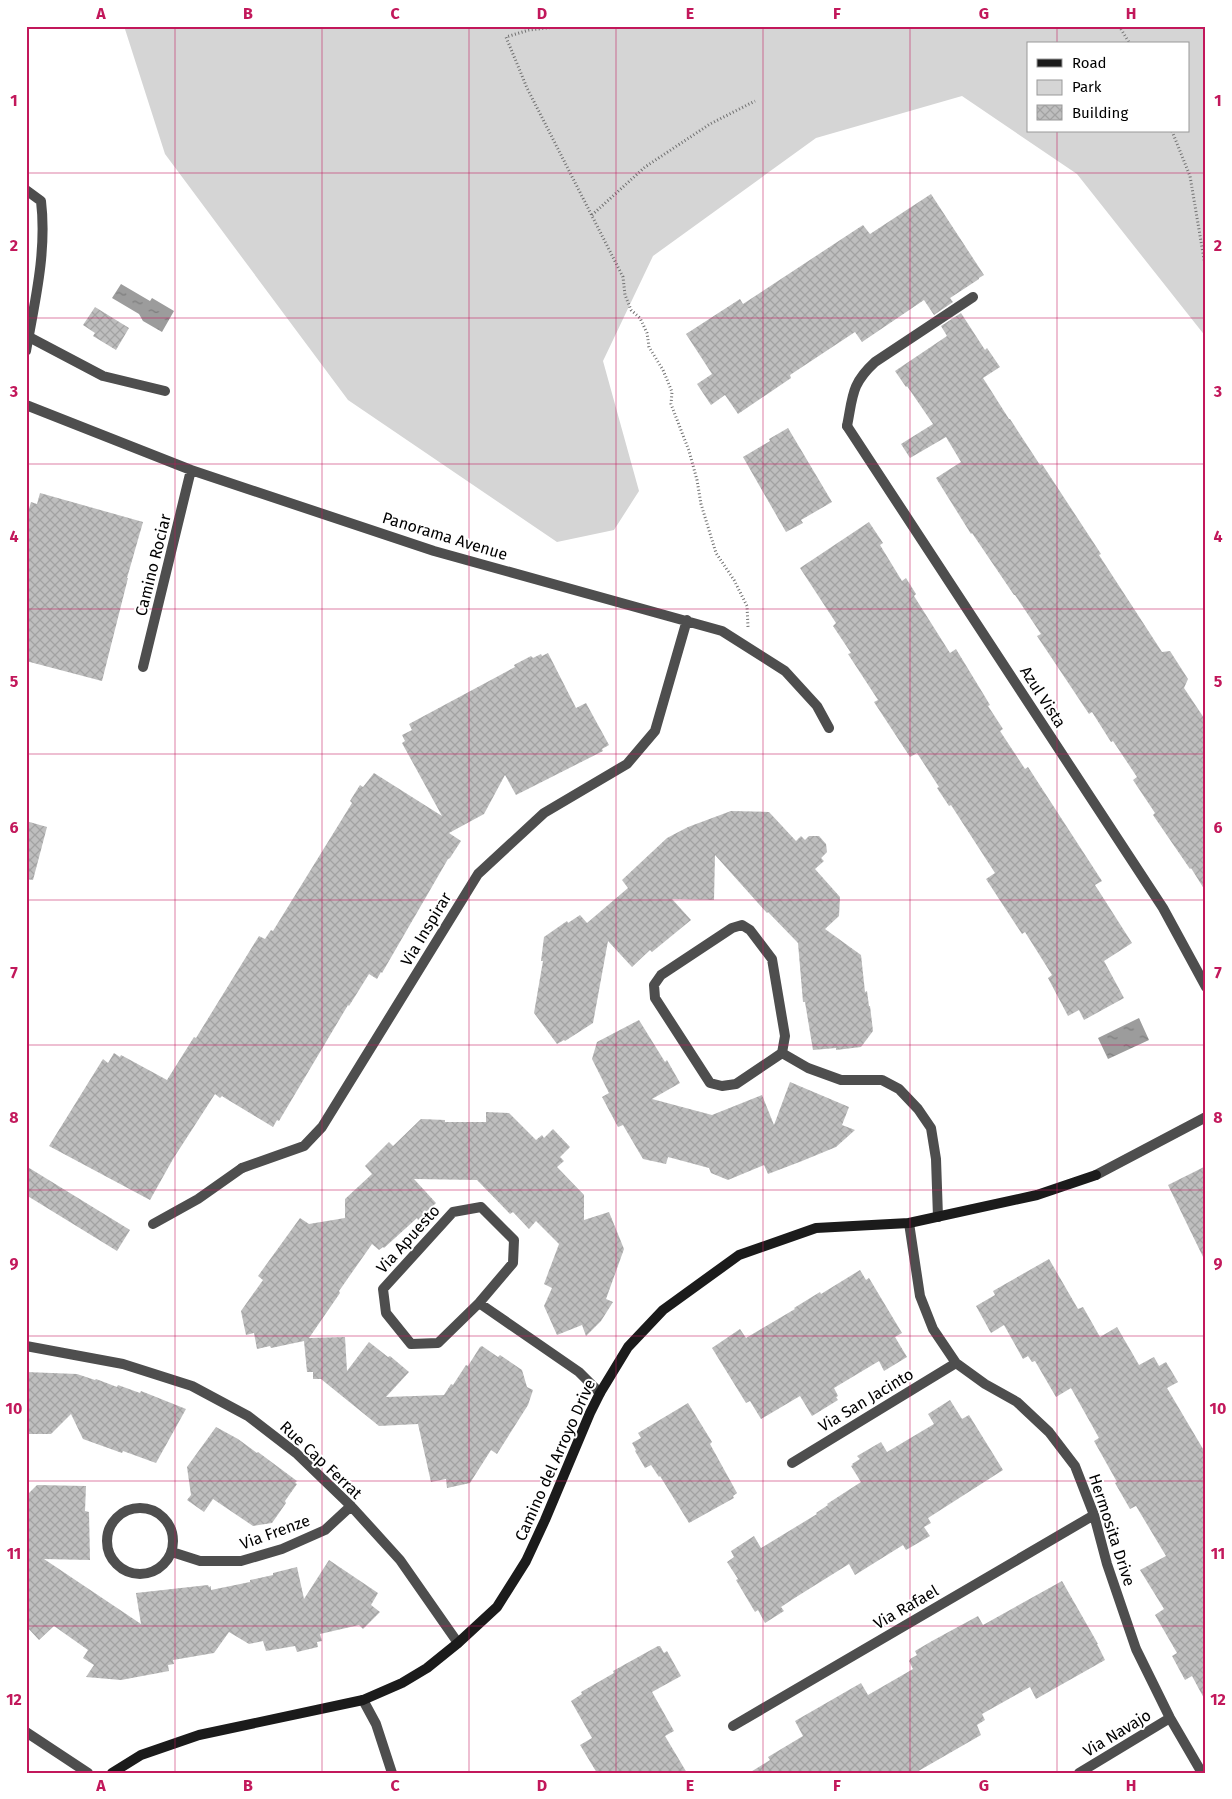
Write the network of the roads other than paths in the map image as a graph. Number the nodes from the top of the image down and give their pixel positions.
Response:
1 (26, 190) edge
2 (974, 297) dead end
3 (29, 337) junction
4 (26, 351) edge
5 (166, 391) dead end
6 (26, 405) edge
7 (191, 470) junction
8 (687, 620) junction
9 (143, 667) dead end
10 (830, 728) dead end
11 (1206, 988) edge
12 (782, 1053) junction
13 (1206, 1117) edge
14 (938, 1217) junction
15 (909, 1223) junction
16 (154, 1224) dead end
17 (479, 1303) junction
18 (26, 1346) edge
19 (956, 1363) junction
20 (600, 1392) junction
21 (792, 1463) dead end
22 (350, 1506) junction
23 (1094, 1515) junction
24 (172, 1552) junction
25 (458, 1643) junction
26 (364, 1700) junction
27 (1170, 1718) junction
28 (733, 1726) dead end
29 (26, 1732) edge
30 (88, 1773) edge
31 (112, 1773) edge
32 (392, 1773) edge
33 (1079, 1773) edge
34 (1202, 1773) edge

1 - 3 street
2 - 11 street, Azul Vista
3 - 4 street
3 - 5 street
6 - 7 street, Panorama Avenue
7 - 8 street, Panorama Avenue
7 - 9 street, Camino Rociar
8 - 10 street, Panorama Avenue
8 - 16 street, Via Inspirar
12 - 12 street
12 - 14 street
13 - 14 street, Camino del Arroyo Drive
14 - 15 street, Camino del Arroyo Drive
15 - 19 street, Hermosita Drive
15 - 20 street, Camino del Arroyo Drive
17 - 17 street, Via Apuesto
17 - 20 street
18 - 22 street, Rue Cap Ferrat
19 - 21 street, Via San Jacinto
19 - 23 street, Hermosita Drive
20 - 25 street, Camino del Arroyo Drive
22 - 24 street, Via Frenze
22 - 25 street, Rue Cap Ferrat
23 - 27 street, Hermosita Drive
23 - 28 street, Via Rafael
24 - 24 street
25 - 26 street, Camino del Arroyo Drive
26 - 31 street, Camino del Arroyo Drive
26 - 32 street
27 - 33 street, Via Navajo
27 - 34 street, Hermosita Drive
29 - 30 street

